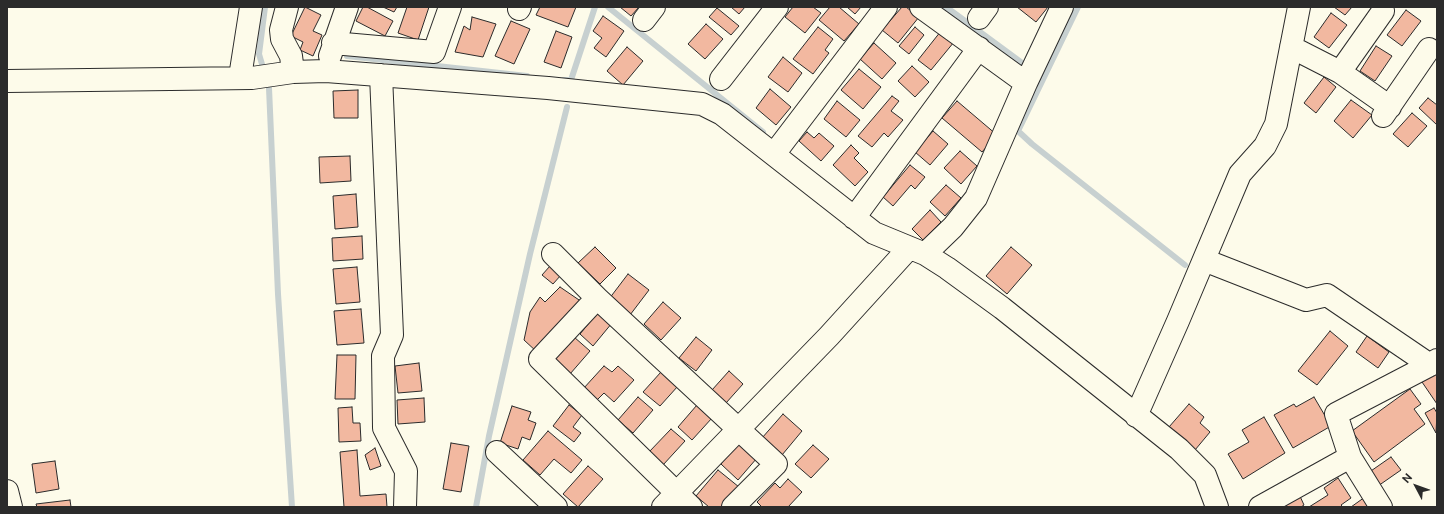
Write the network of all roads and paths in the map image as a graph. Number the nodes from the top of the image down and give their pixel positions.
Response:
1 (251, 7) edge
2 (287, 7) edge
3 (347, 7) edge
4 (450, 7) edge
5 (777, 7) edge
6 (886, 7) edge
7 (921, 7) edge
8 (1062, 7) edge
9 (1299, 7) edge
10 (1383, 11) dead end
11 (333, 43) junction
12 (1291, 47) junction
13 (979, 48) junction
14 (1429, 49) dead end
15 (326, 71) junction
16 (293, 72) junction
17 (1340, 72) junction
18 (381, 75) junction
19 (257, 76) junction
20 (721, 79) dead end
21 (7, 81) edge
22 (1026, 82) junction
23 (774, 154) junction
24 (854, 218) junction
25 (917, 251) junction
26 (553, 254) dead end
27 (1204, 260) junction
28 (597, 298) junction
29 (1434, 362) edge
30 (1136, 416) junction
31 (738, 430) junction
32 (497, 452) dead end
33 (1350, 457) junction
34 (7, 491) edge
35 (677, 502) edge
36 (11, 507) edge
37 (405, 507) edge
38 (556, 507) edge
39 (733, 507) edge
40 (1217, 507) edge
41 (1260, 507) edge
42 (1381, 507) edge

1 - 19 street
2 - 16 street
3 - 11 street
4 - 11 street
5 - 20 street
6 - 23 street
7 - 13 street
8 - 22 street
9 - 12 street
10 - 17 street
11 - 15 street
12 - 17 street
12 - 27 street
13 - 22 street
13 - 24 street
14 - 17 street
15 - 16 street
15 - 18 street
16 - 19 street
18 - 23 street
18 - 37 street
19 - 21 street
22 - 25 street
23 - 24 street
24 - 25 street
25 - 30 street
25 - 31 street
26 - 28 street
27 - 29 street
27 - 30 street
28 - 31 street
28 - 35 street
29 - 33 street
30 - 40 street
31 - 35 street
31 - 39 street
32 - 38 street
33 - 41 street
33 - 42 street
34 - 36 street

